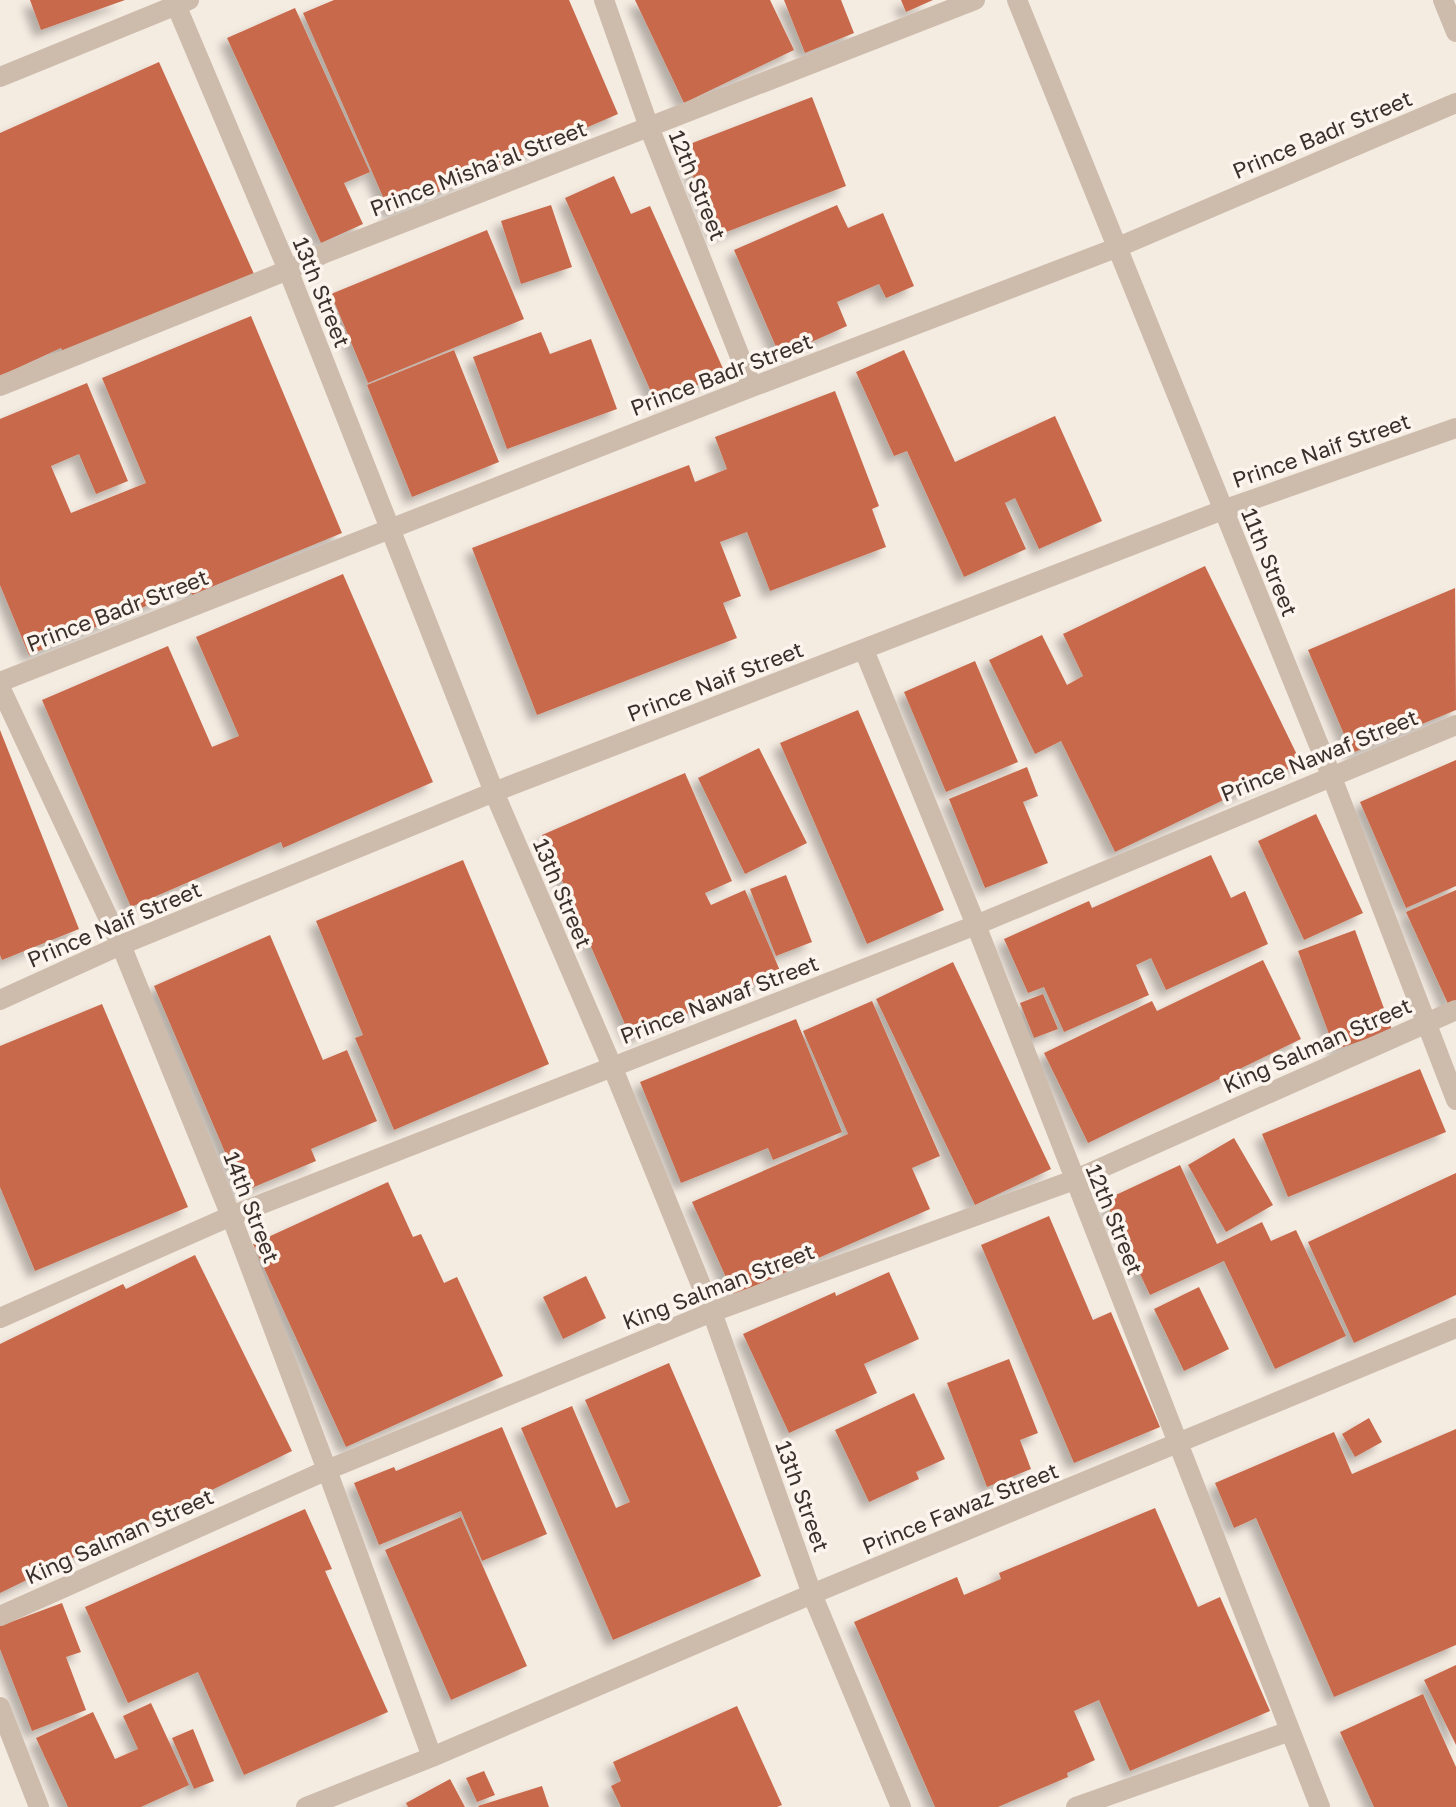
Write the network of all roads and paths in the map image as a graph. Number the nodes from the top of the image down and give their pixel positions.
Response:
1 (604, 0) edge
2 (975, 0) edge
3 (1017, 0) edge
4 (1443, 0) edge
5 (180, 2) edge
6 (1456, 32) edge
7 (0, 77) edge
8 (1456, 103) edge
9 (649, 127) junction
10 (1116, 248) junction
11 (288, 270) junction
12 (0, 386) edge
13 (752, 387) junction
14 (1456, 428) edge
15 (1223, 510) junction
16 (391, 529) junction
17 (864, 650) junction
18 (0, 684) edge
19 (1456, 725) edge
20 (1331, 775) junction
21 (494, 792) junction
22 (976, 925) junction
23 (121, 945) junction
24 (0, 1000) edge
25 (1456, 1010) edge
26 (1425, 1022) junction
27 (612, 1066) junction
28 (1456, 1100) edge
29 (1074, 1180) junction
30 (231, 1216) junction
31 (712, 1312) junction
32 (0, 1318) edge
33 (1456, 1328) edge
34 (1179, 1444) junction
35 (327, 1470) junction
36 (812, 1594) junction
37 (0, 1616) edge
38 (0, 1707) edge
39 (1290, 1731) junction
40 (432, 1757) junction
41 (39, 1807) edge
42 (306, 1807) edge
43 (901, 1807) edge
44 (1076, 1807) edge
45 (1320, 1807) edge

1 - 9 street, 12th Street
2 - 9 street, Prince Misha'al Street
3 - 10 street, 11th Street
4 - 6 street
5 - 7 street
5 - 11 street, 13th Street
8 - 10 street, Prince Badr Street
9 - 11 street, Prince Misha'al Street
9 - 13 street, 12th Street
10 - 13 street, Prince Badr Street
10 - 15 street, 11th Street
11 - 12 street, Prince Misha'al Street
11 - 16 street, 13th Street
13 - 16 street, Prince Badr Street
14 - 15 street, Prince Naif Street
15 - 17 street, Prince Naif Street
15 - 20 street, 11th Street
16 - 18 street, Prince Badr Street
16 - 21 street, 13th Street
17 - 21 street, Prince Naif Street
17 - 22 street, 12th Street
18 - 23 street, 14th Street
19 - 20 street, Prince Nawaf Street
20 - 22 street, Prince Nawaf Street
20 - 26 street, 11th Street
21 - 23 street, Prince Naif Street
21 - 27 street, 13th Street
22 - 27 street, Prince Nawaf Street
22 - 29 street, 12th Street
23 - 24 street, Prince Naif Street
23 - 30 street, 14th Street
25 - 26 street, King Salman Street
26 - 28 street, 11th Street
26 - 29 street, King Salman Street
27 - 30 street, Prince Nawaf Street
27 - 31 street, 13th Street
29 - 31 street, King Salman Street
29 - 34 street, 12th Street
30 - 32 street, Prince Nawaf Street
30 - 35 street, 14th Street
31 - 35 street, King Salman Street
31 - 36 street, 13th Street
33 - 34 street, Prince Fawaz Street
34 - 36 street, Prince Fawaz Street
34 - 39 street, 12th Street
35 - 37 street, King Salman Street
35 - 40 street, 14th Street
36 - 40 street, Prince Fawaz Street
36 - 43 street, 13th Street
38 - 41 street
39 - 44 street
39 - 45 street, 12th Street
40 - 42 street, Prince Fawaz Street

